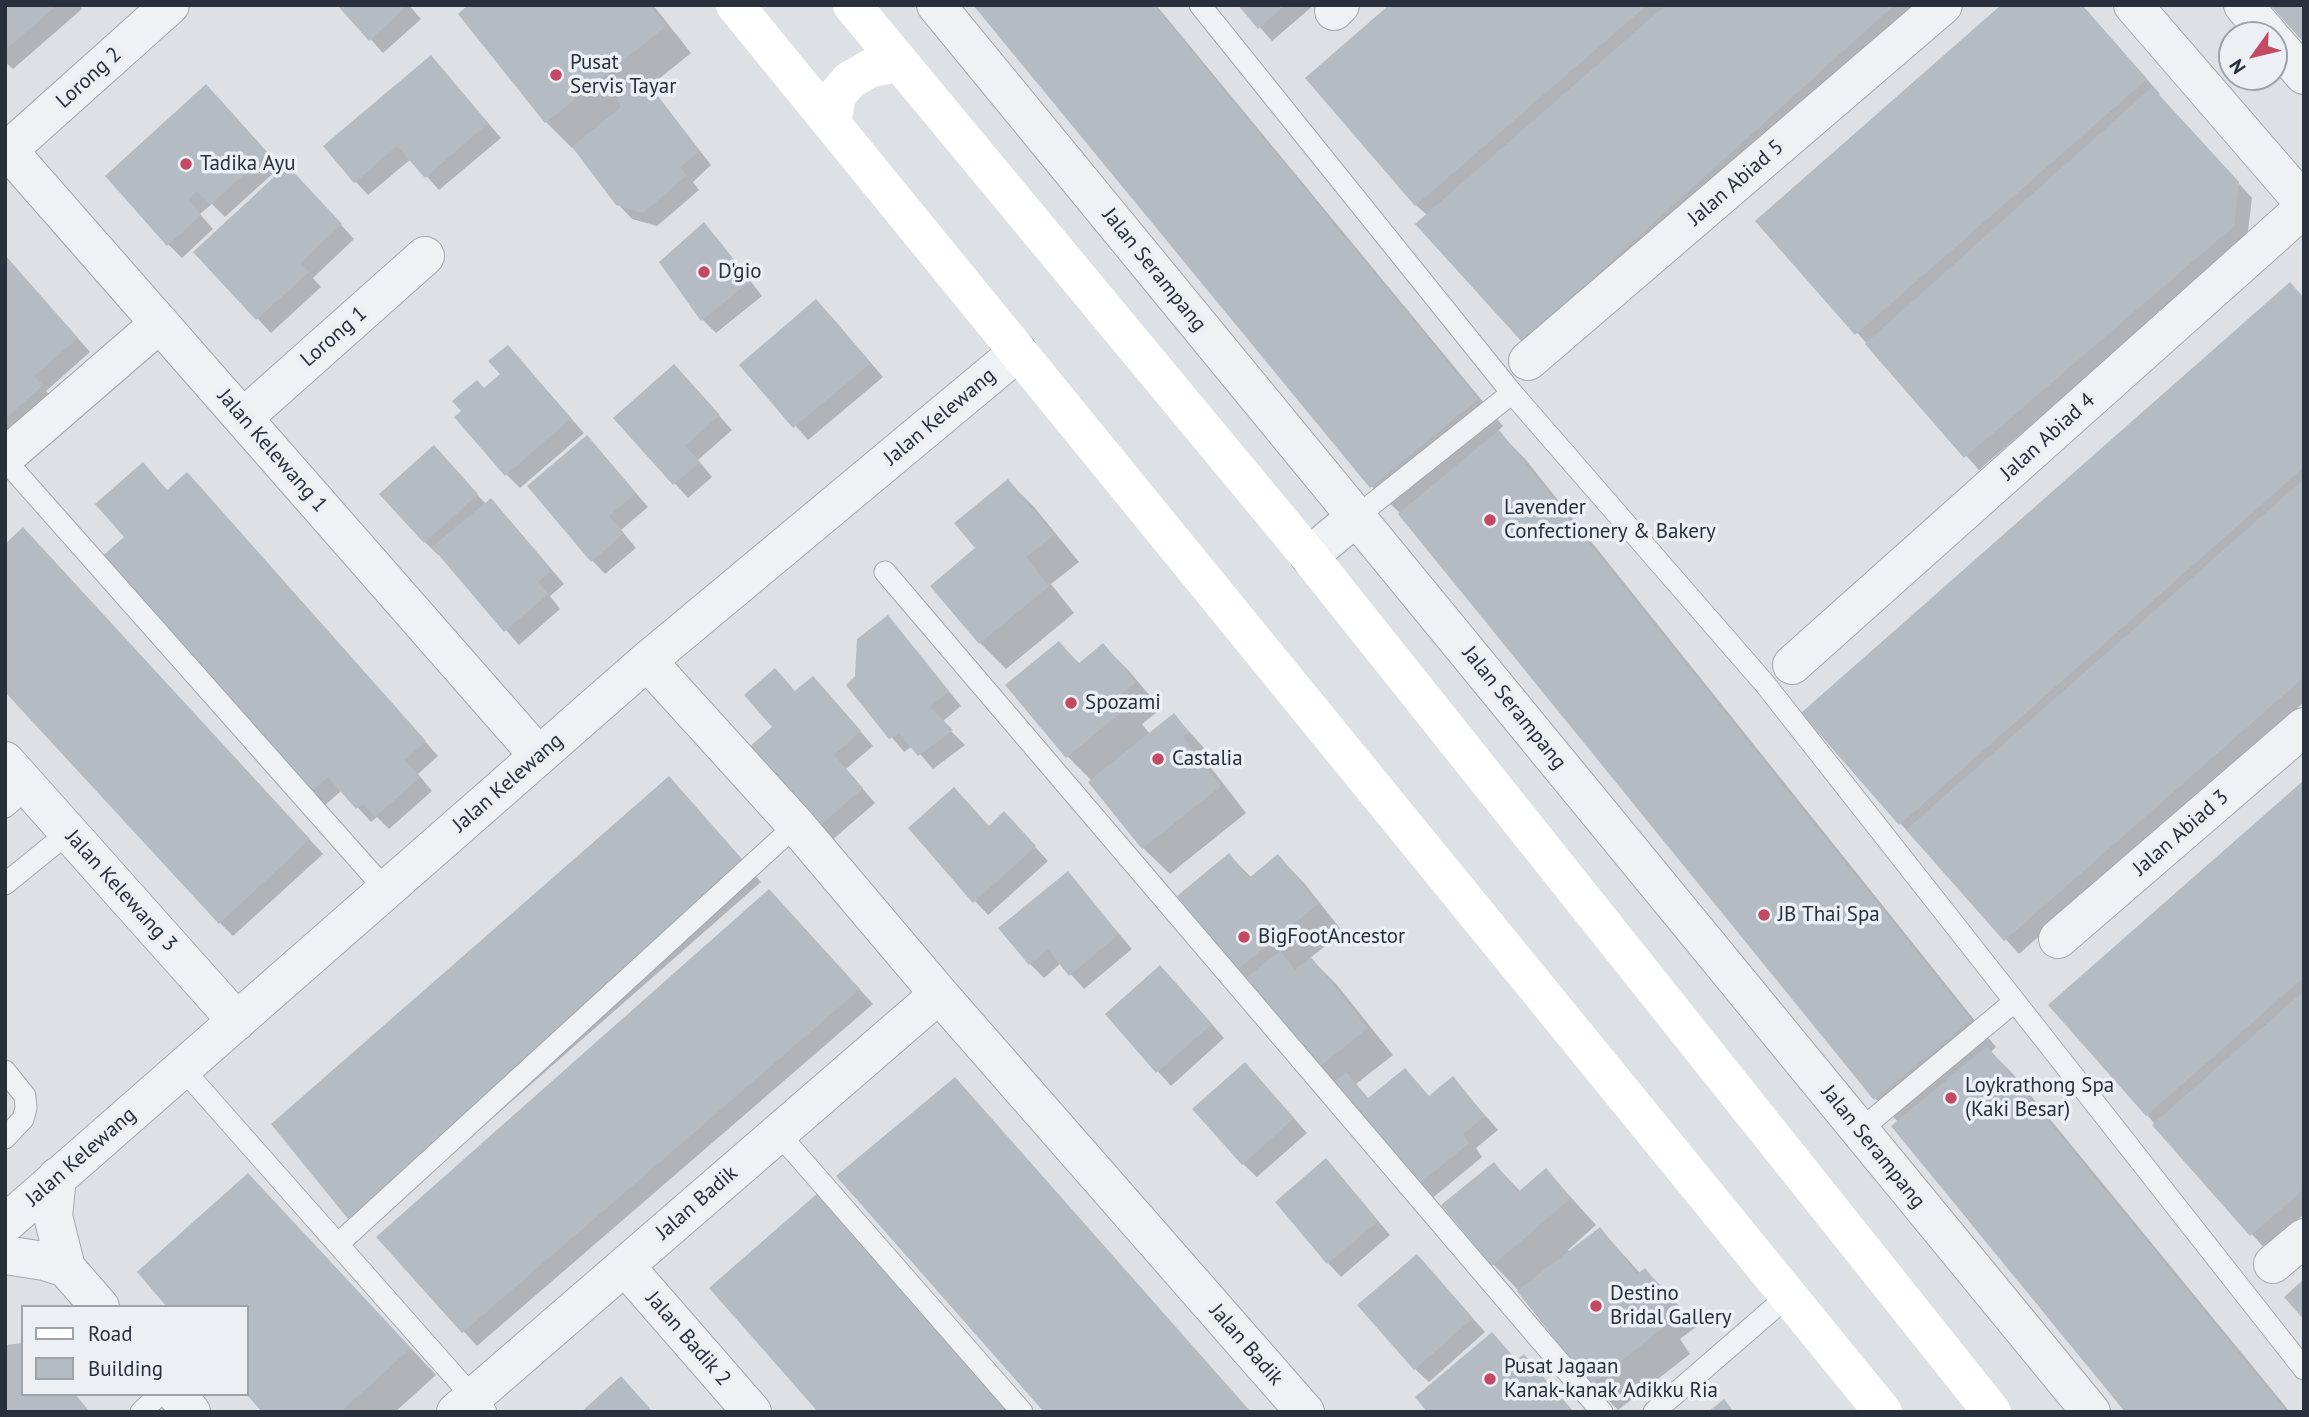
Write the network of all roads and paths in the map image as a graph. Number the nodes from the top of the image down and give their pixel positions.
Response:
1 (170, 5) edge
2 (735, 5) edge
3 (852, 5) edge
4 (936, 5) edge
5 (1200, 5) edge
6 (1943, 5) edge
7 (2133, 5) edge
8 (2243, 5) edge
9 (2257, 21) edge
10 (2288, 57) edge
11 (899, 63) junction
12 (2304, 75) edge
13 (832, 123) junction
14 (7, 148) edge
15 (2304, 203) edge
16 (2304, 208) edge
17 (425, 256) dead end
18 (160, 323) junction
19 (1018, 352) junction
20 (1520, 377) junction
21 (243, 418) junction
22 (5, 458) edge
23 (1356, 517) junction
24 (1309, 556) junction
25 (886, 572) dead end
26 (647, 661) junction
27 (1792, 665) dead end
28 (2304, 727) edge
29 (539, 756) junction
30 (13, 785) edge
31 (796, 825) junction
32 (69, 832) junction
33 (5, 884) edge
34 (386, 890) junction
35 (2058, 939) dead end
36 (939, 994) junction
37 (2014, 1002) junction
38 (237, 1021) junction
39 (182, 1068) junction
40 (5, 1071) edge
41 (1860, 1130) junction
42 (778, 1133) junction
43 (5, 1138) edge
44 (57, 1177) junction
45 (10, 1211) edge
46 (2304, 1238) edge
47 (338, 1244) junction
48 (5, 1255) edge
49 (2273, 1264) dead end
50 (625, 1266) junction
51 (66, 1268) junction
52 (1789, 1295) junction
53 (98, 1305) edge
54 (2304, 1369) edge
55 (158, 1396) edge
56 (178, 1396) edge
57 (472, 1407) edge
58 (141, 1412) edge
59 (191, 1412) edge
60 (752, 1412) edge
61 (1022, 1412) edge
62 (1305, 1412) edge
63 (1602, 1412) edge
64 (1654, 1412) edge
65 (1884, 1412) edge
66 (1992, 1412) edge
67 (2091, 1412) edge

1 - 14 street, Lorong 2
2 - 13 main road
3 - 11 main road
4 - 23 street, Jalan Serampang
5 - 20 lane
6 - 20 street, Jalan Abiad 5
7 - 15 street
8 - 9 street
10 - 12 street
11 - 13 main road
11 - 24 main road
13 - 19 main road
14 - 18 street, Jalan Kelewang 1
16 - 27 street, Jalan Abiad 4
17 - 21 street, Lorong 1
18 - 21 street, Jalan Kelewang 1
18 - 22 street
19 - 26 street, Jalan Kelewang
19 - 52 main road
20 - 23 lane
20 - 37 lane
21 - 29 street, Jalan Kelewang 1
22 - 34 lane
23 - 24 street
23 - 41 street, Jalan Serampang
24 - 66 main road
25 - 63 lane
26 - 29 street, Jalan Kelewang
26 - 31 street, Jalan Badik
28 - 35 street, Jalan Abiad 3
29 - 34 street, Jalan Kelewang
30 - 32 street, Jalan Kelewang 3
31 - 36 street, Jalan Badik
31 - 47 lane
32 - 33 lane
32 - 38 street, Jalan Kelewang 3
34 - 38 street, Jalan Kelewang
36 - 42 street, Jalan Badik
36 - 62 street, Jalan Badik
37 - 41 lane
37 - 54 lane
38 - 39 street, Jalan Kelewang
39 - 44 street, Jalan Kelewang
39 - 47 lane
40 - 43 lane
41 - 67 street, Jalan Serampang
42 - 50 street, Jalan Badik
42 - 61 lane
44 - 45 street, Jalan Kelewang
44 - 51 street
46 - 49 street
47 - 57 lane
48 - 51 street
50 - 57 street, Jalan Badik
50 - 60 street, Jalan Badik 2
51 - 53 street
52 - 64 lane
52 - 65 main road
55 - 58 lane
56 - 59 street

